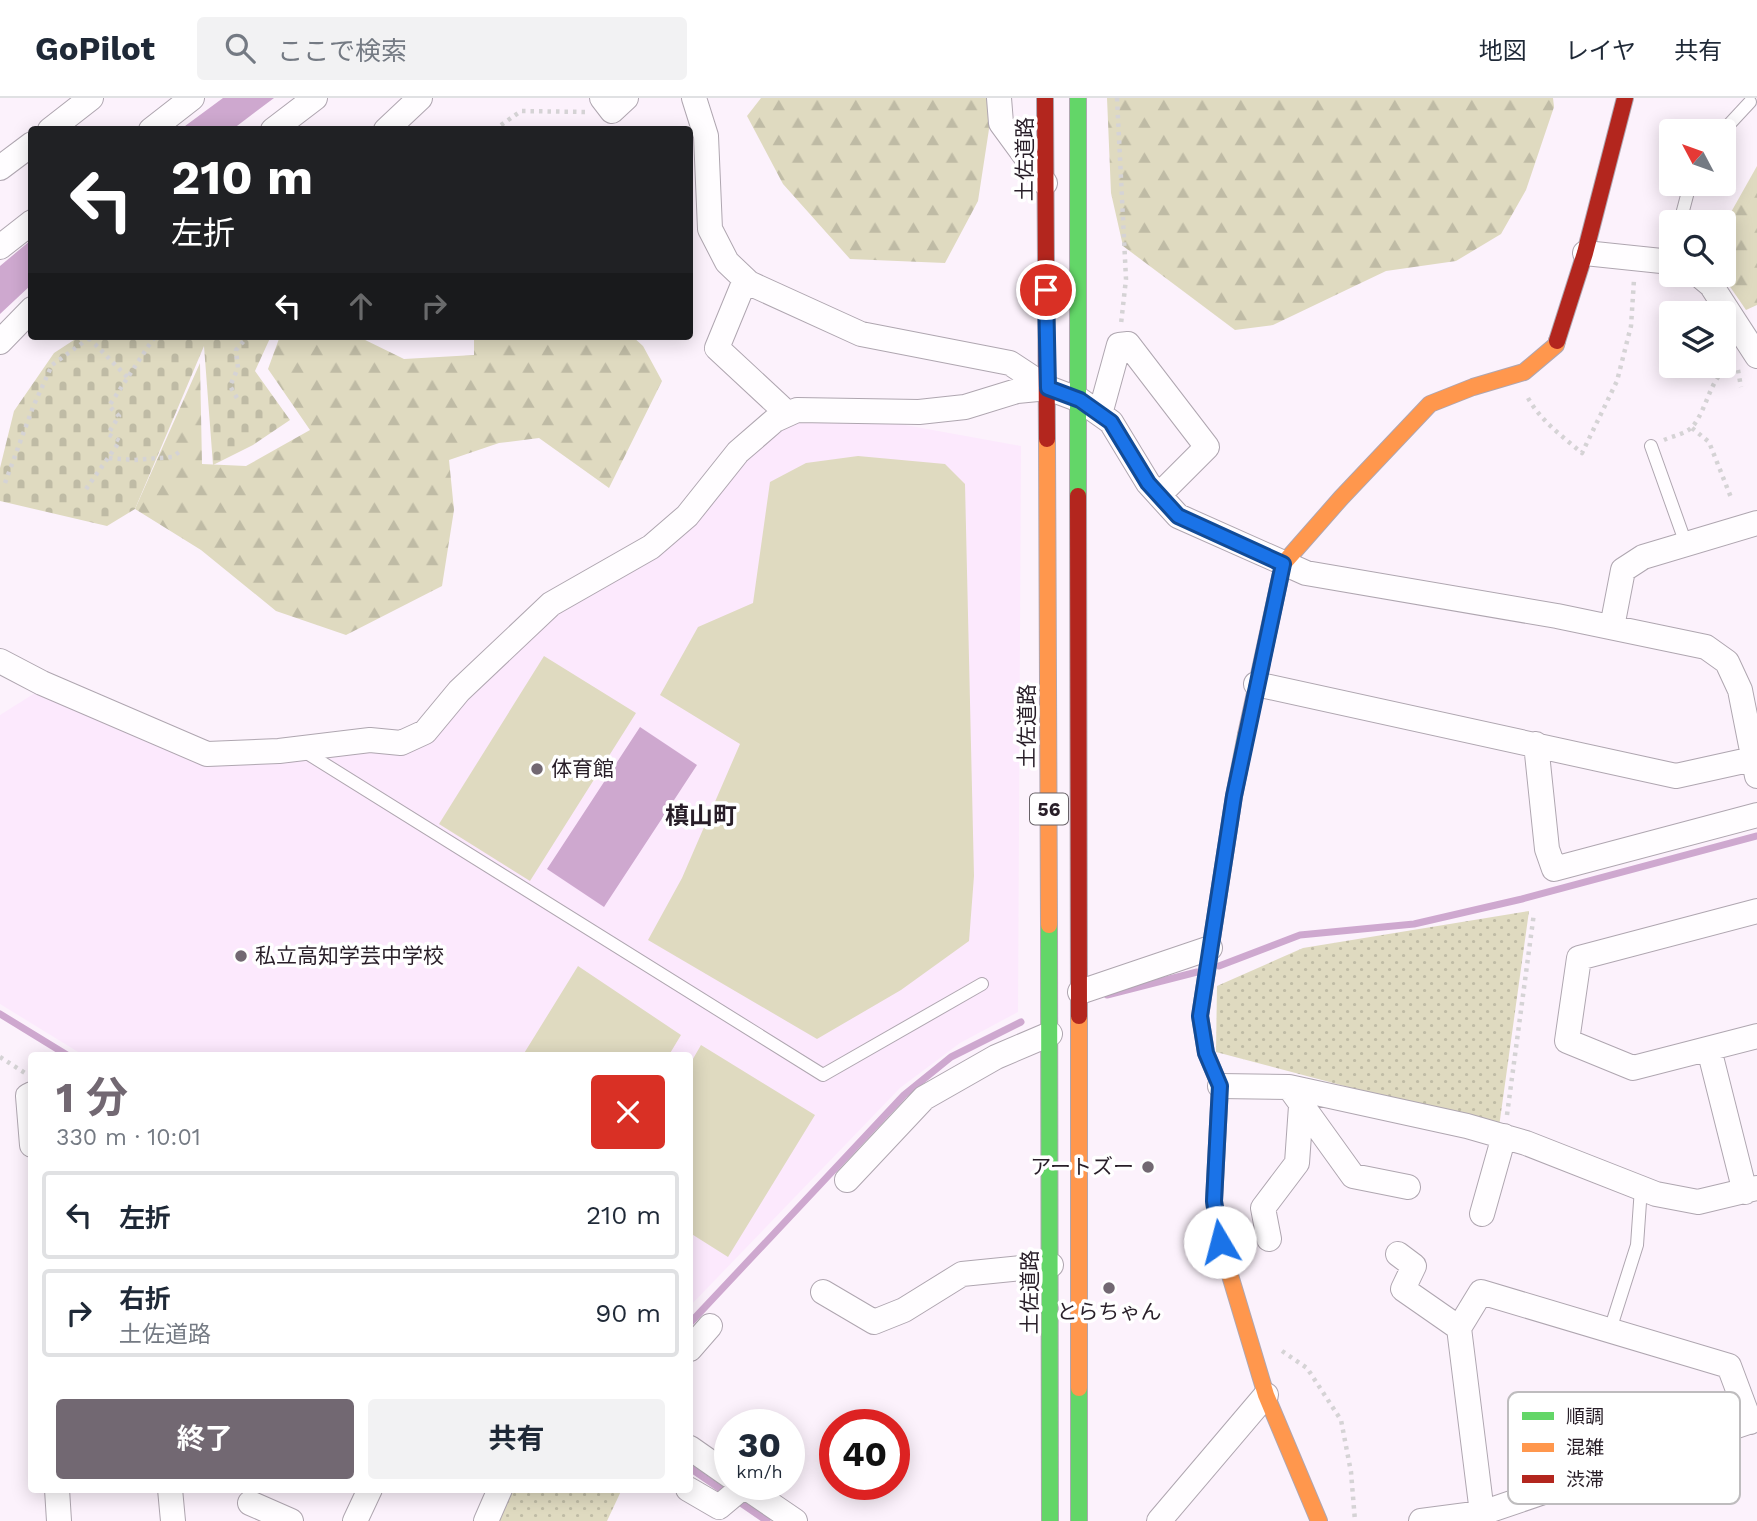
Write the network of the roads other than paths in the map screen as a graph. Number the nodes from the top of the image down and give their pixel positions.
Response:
1 (91, 98) edge
2 (191, 98) edge
3 (315, 98) edge
4 (421, 98) edge
5 (694, 98) edge
6 (999, 98) edge
7 (1045, 98) edge
8 (1078, 98) edge
9 (1625, 98) edge
10 (1749, 102) dead end
11 (1734, 119) edge
12 (55, 126) edge
13 (156, 126) edge
14 (278, 126) edge
15 (390, 126) edge
16 (28, 147) edge
17 (0, 168) edge
18 (1046, 183) junction
19 (28, 225) edge
20 (0, 247) edge
21 (1585, 253) junction
22 (1659, 259) edge
23 (745, 280) junction
24 (1712, 287) edge
25 (28, 313) edge
26 (0, 341) edge
27 (1750, 358) edge
28 (1048, 388) junction
29 (1090, 407) junction
30 (788, 414) junction
31 (1651, 446) road end
32 (1159, 495) junction
33 (1757, 523) edge
34 (1686, 544) junction
35 (1283, 564) junction
36 (1612, 627) junction
37 (0, 661) edge
38 (1256, 684) junction
39 (1748, 688) edge
40 (1536, 744) junction
41 (298, 748) junction
42 (1755, 767) edge
43 (1757, 815) edge
44 (1757, 911) edge
45 (1209, 950) junction
46 (982, 984) dead end
47 (1080, 992) junction
48 (1050, 1034) junction
49 (1757, 1036) edge
50 (1709, 1049) junction
51 (1220, 1086) junction
52 (1295, 1097) junction
53 (1504, 1136) junction
54 (847, 1180) dead end
55 (1408, 1188) dead end
56 (1641, 1188) junction
57 (1751, 1190) edge
58 (1482, 1214) dead end
59 (1269, 1239) dead end
60 (1398, 1254) dead end
61 (1051, 1265) junction
62 (823, 1292) dead end
63 (710, 1326) dead end
64 (1459, 1328) junction
65 (1610, 1330) junction
66 (693, 1346) edge
67 (1266, 1395) junction
68 (1754, 1420) edge
69 (693, 1451) edge
70 (714, 1469) edge
71 (693, 1492) edge
72 (57, 1493) edge
73 (170, 1493) edge
74 (368, 1493) edge
75 (498, 1493) edge
76 (725, 1500) edge
77 (757, 1500) edge
78 (250, 1504) edge
79 (1519, 1504) edge
80 (1483, 1517) edge
81 (59, 1521) edge
82 (173, 1521) edge
83 (291, 1521) edge
84 (355, 1521) edge
85 (486, 1521) edge
86 (794, 1521) edge
87 (1050, 1521) edge
88 (1079, 1521) edge
89 (1159, 1521) edge
90 (1319, 1521) edge
91 (1421, 1521) edge

1 - 12 street
2 - 13 street
3 - 14 street
4 - 15 street
5 - 23 street
6 - 18 street
7 - 18 main road, 土佐道路 / 56
8 - 29 main road, 56
9 - 21 main road
10 - 11 lane
16 - 17 street
18 - 28 main road, 土佐道路 / 56
19 - 20 street
21 - 22 street
21 - 35 main road
23 - 28 street
23 - 30 street
24 - 27 street
25 - 26 street
28 - 29 street
28 - 30 street
28 - 48 main road, 土佐道路 / 56
29 - 32 street
29 - 32 street
29 - 47 main road, 56
30 - 41 street
31 - 34 lane
32 - 35 street
33 - 34 street
34 - 36 street
35 - 36 street
35 - 38 main road
36 - 39 street
37 - 41 street
38 - 40 street
38 - 45 main road
39 - 42 street
40 - 42 street
40 - 43 street
41 - 46 lane
44 - 50 street
45 - 47 street
45 - 51 main road
47 - 88 main road, 56
48 - 54 street
48 - 61 main road, 土佐道路 / 56
49 - 50 street
50 - 57 street
51 - 52 street
51 - 67 main road
52 - 53 street
52 - 55 street
52 - 59 street
53 - 56 street
53 - 58 street
56 - 57 street
56 - 65 lane
60 - 64 street
61 - 62 street
61 - 87 main road, 土佐道路 / 56
63 - 66 street
64 - 65 street
64 - 80 street
65 - 68 street
67 - 89 street
67 - 90 main road
69 - 70 street
71 - 76 street
72 - 81 street
73 - 82 street
74 - 84 street
75 - 85 street
77 - 86 street
78 - 83 street
79 - 80 street
80 - 91 street

